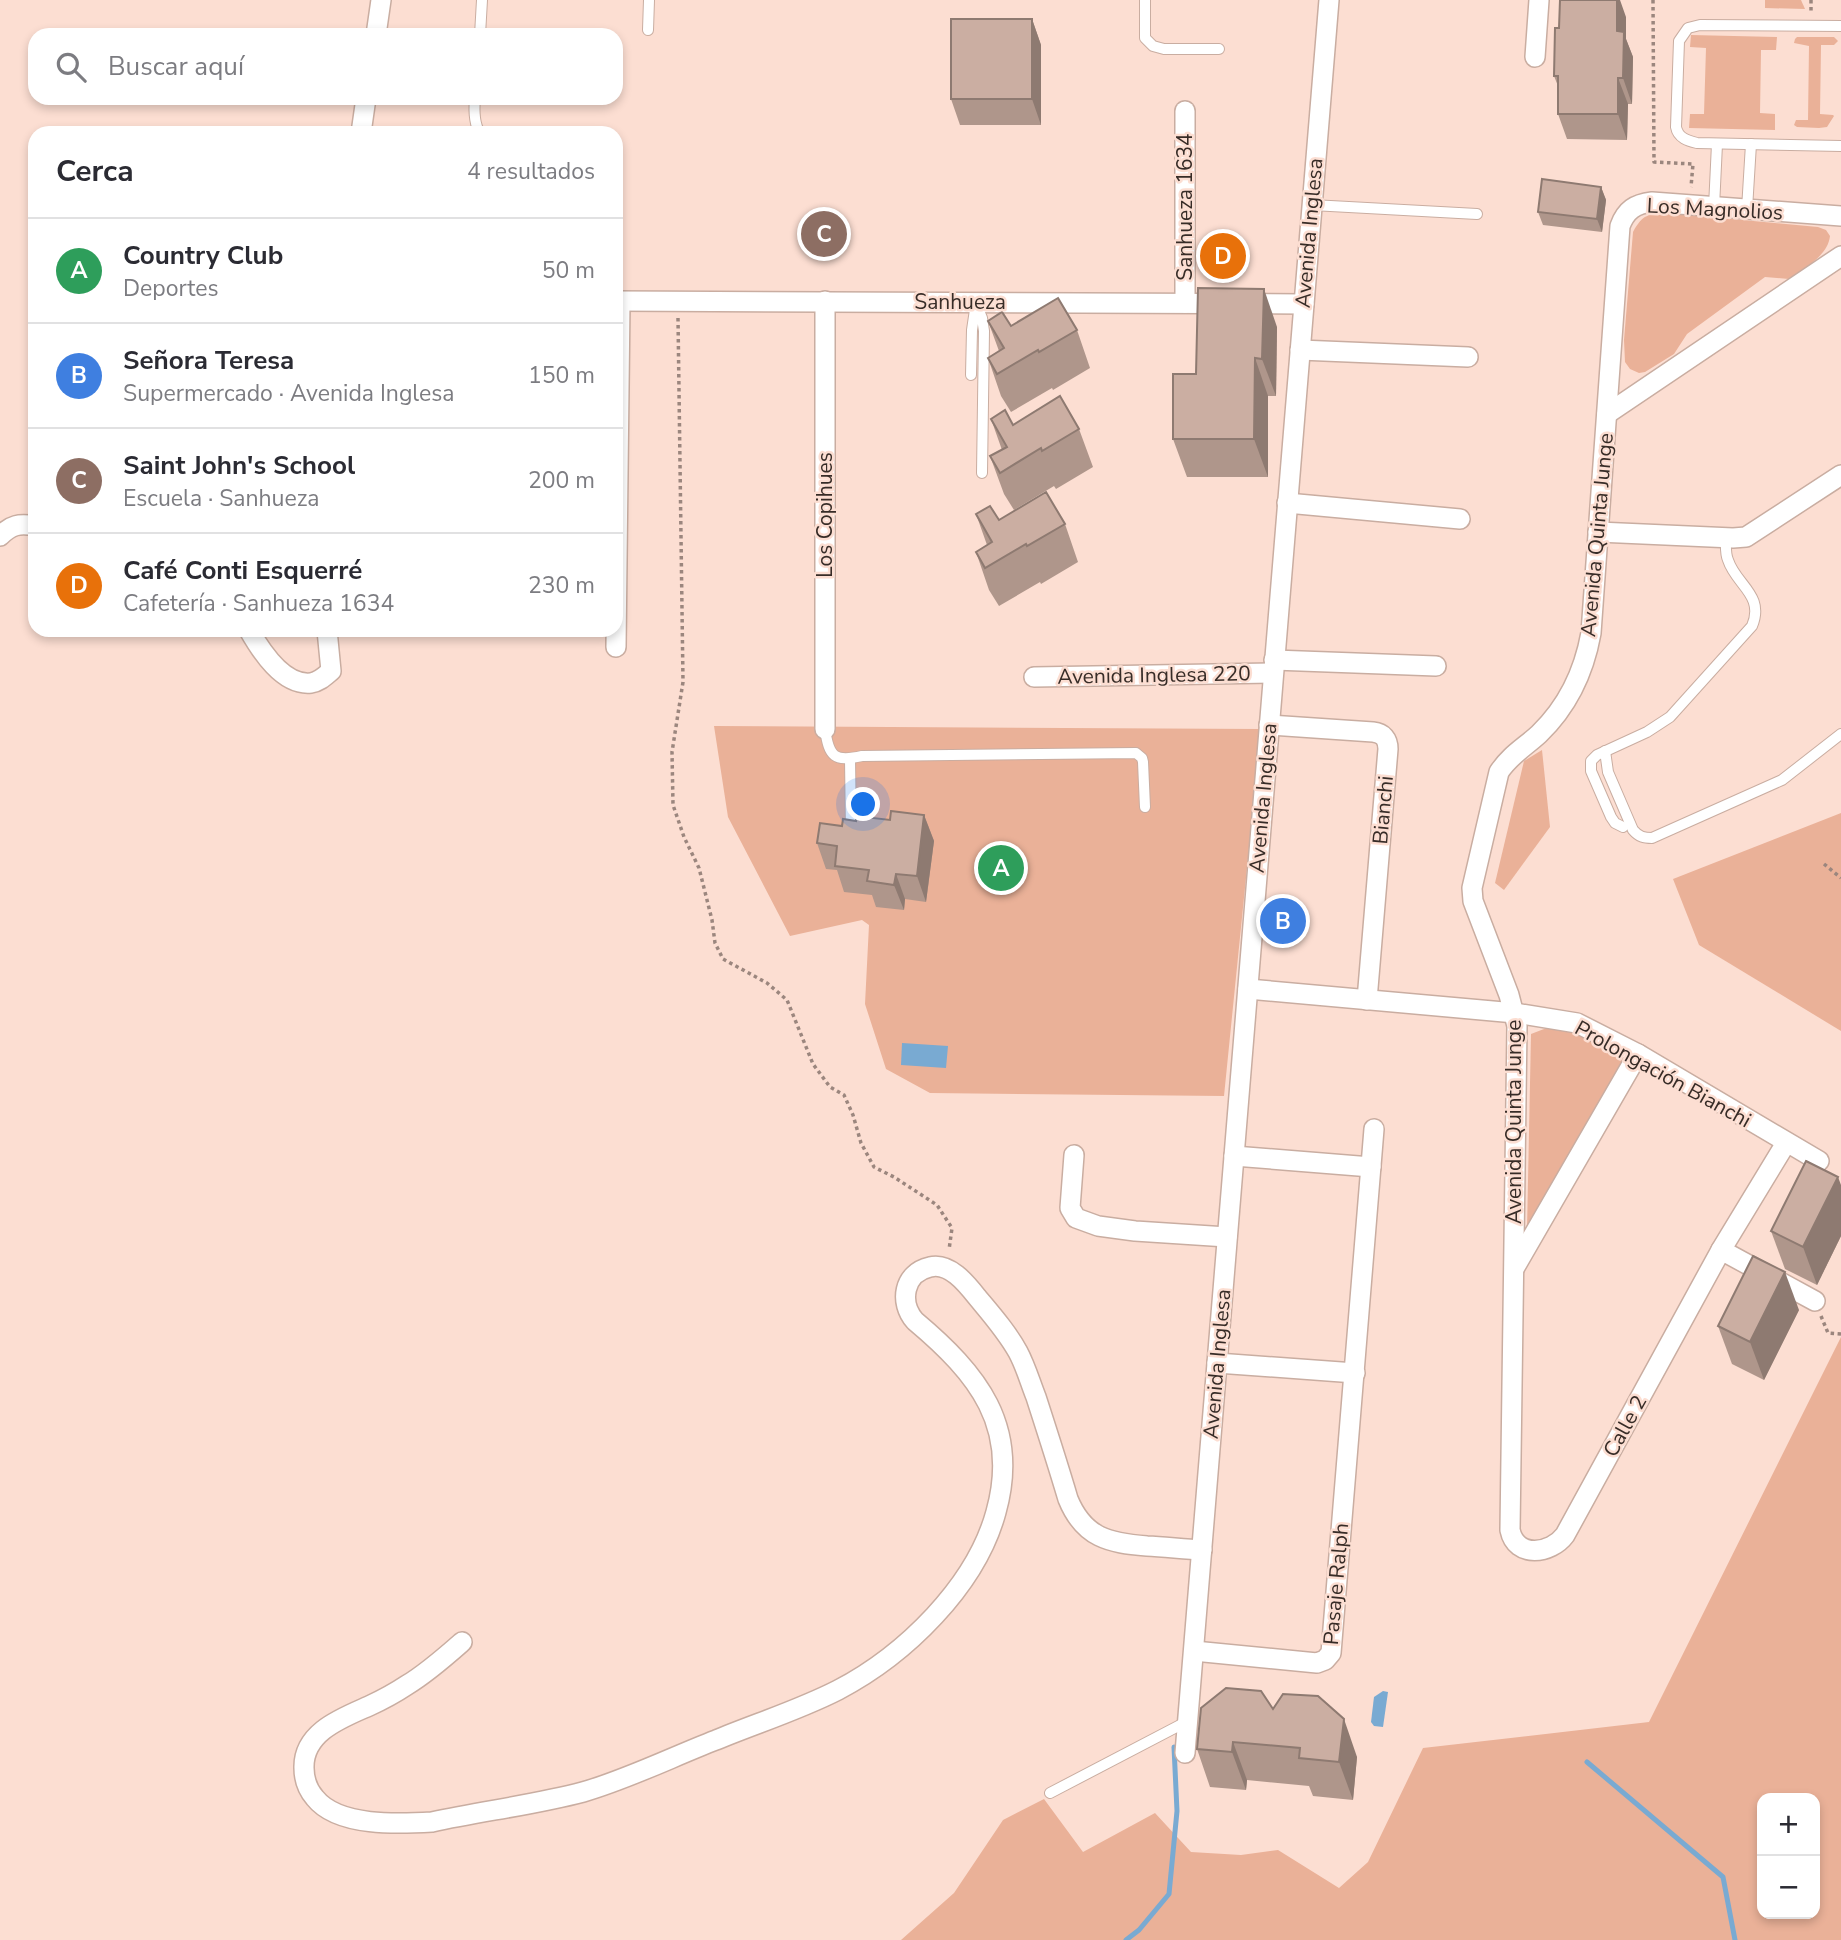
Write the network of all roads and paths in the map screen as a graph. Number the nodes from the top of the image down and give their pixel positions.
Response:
1 (381, 0) edge
2 (482, 0) edge
3 (649, 0) edge
4 (1145, 0) edge
5 (1329, 0) edge
6 (1539, 0) edge
7 (1811, 0) edge
8 (1811, 11) dead end
9 (1841, 26) edge
10 (377, 28) edge
11 (480, 28) edge
12 (648, 30) dead end
13 (1219, 48) dead end
14 (1535, 57) dead end
15 (365, 105) edge
16 (475, 105) edge
17 (1185, 111) dead end
18 (362, 126) edge
19 (477, 126) edge
20 (1717, 144) junction
21 (1751, 144) junction
22 (1841, 146) edge
23 (1312, 205) junction
24 (1714, 207) junction
25 (1748, 209) junction
26 (1477, 214) dead end
27 (1837, 221) edge
28 (1841, 256) edge
29 (623, 301) edge
30 (678, 301) junction
31 (825, 302) junction
32 (976, 302) junction
33 (1185, 303) junction
34 (1304, 304) junction
35 (1300, 350) junction
36 (1468, 358) dead end
37 (971, 375) dead end
38 (1607, 414) junction
39 (982, 472) dead end
40 (1841, 475) edge
41 (1287, 503) junction
42 (1460, 519) dead end
43 (28, 525) edge
44 (1598, 532) junction
45 (0, 536) edge
46 (1726, 538) junction
47 (253, 637) edge
48 (328, 637) edge
49 (616, 637) edge
50 (616, 648) dead end
51 (1274, 666) junction
52 (1436, 666) dead end
53 (1034, 677) dead end
54 (1269, 725) junction
55 (825, 729) joint
56 (1841, 734) edge
57 (1605, 751) junction
58 (850, 759) junction
59 (1145, 807) dead end
60 (1623, 827) dead end
61 (851, 832) edge
62 (1824, 864) dead end
63 (1841, 877) edge
64 (1248, 989) junction
65 (1367, 1000) junction
66 (1515, 1013) junction
67 (1637, 1054) junction
68 (1374, 1129) dead end
69 (1786, 1143) junction
70 (1074, 1156) dead end
71 (1234, 1156) junction
72 (1819, 1161) dead end
73 (1371, 1167) junction
74 (1227, 1237) junction
75 (1721, 1250) junction
76 (1514, 1268) junction
77 (947, 1269) junction
78 (1815, 1301) joint
79 (1841, 1334) edge
80 (1217, 1363) junction
81 (1355, 1373) junction
82 (1510, 1525) joint
83 (1202, 1550) junction
84 (462, 1642) dead end
85 (1194, 1651) junction
86 (1186, 1722) junction
87 (1185, 1753) dead end
88 (1050, 1793) dead end

1 - 10 street
2 - 11 lane
3 - 12 lane
4 - 13 lane
5 - 23 street, Avenida Inglesa
6 - 14 street
7 - 8 path
9 - 20 lane
15 - 18 street
16 - 19 lane
17 - 33 street, Sanhueza 1634
20 - 21 lane
20 - 24 lane
21 - 22 lane
21 - 25 lane
23 - 26 lane
23 - 34 street, Avenida Inglesa
24 - 25 street, Los Magnolios
24 - 38 street, Los Magnolios
25 - 27 street, Los Magnolios
28 - 38 street, Avenida Quinta Junge
29 - 30 street, Sanhueza
30 - 31 street, Sanhueza
30 - 77 path
31 - 32 street, Sanhueza
31 - 55 street, Los Copihues
32 - 33 street, Sanhueza
32 - 37 lane
32 - 39 lane
33 - 34 street, Sanhueza
34 - 35 street, Avenida Inglesa
35 - 36 street
35 - 41 street, Avenida Inglesa
38 - 44 street, Avenida Quinta Junge
40 - 46 street
41 - 42 street
41 - 51 street, Avenida Inglesa
43 - 45 street
44 - 46 street
44 - 66 street, Avenida Quinta Junge
46 - 57 lane
47 - 48 street
49 - 50 street
51 - 52 street, Avenida Inglesa 220
51 - 53 street, Avenida Inglesa 220
51 - 54 street, Avenida Inglesa
54 - 64 street, Avenida Inglesa
54 - 65 street, Bianchi
55 - 58 lane
56 - 57 lane
57 - 60 lane
58 - 59 lane
58 - 61 lane
62 - 63 path
64 - 65 street, Prolongación Bianchi
64 - 71 street, Avenida Inglesa
65 - 66 street, Prolongación Bianchi
66 - 67 street, Prolongación Bianchi
66 - 76 street, Avenida Quinta Junge
67 - 69 street, Prolongación Bianchi
67 - 76 street
68 - 73 street, Pasaje Ralph
69 - 72 street, Prolongación Bianchi
69 - 75 street, Calle 2
70 - 74 street
71 - 73 street
71 - 74 street, Avenida Inglesa
73 - 81 street, Pasaje Ralph
74 - 80 street, Avenida Inglesa
75 - 78 street
75 - 82 street, Calle 2
76 - 82 street, Avenida Quinta Junge
77 - 83 street
77 - 84 street
78 - 79 path
80 - 81 street
80 - 83 street, Avenida Inglesa
81 - 85 street, Pasaje Ralph
83 - 85 street, Avenida Inglesa
85 - 86 street, Avenida Inglesa
86 - 87 street, Avenida Inglesa
86 - 88 lane

